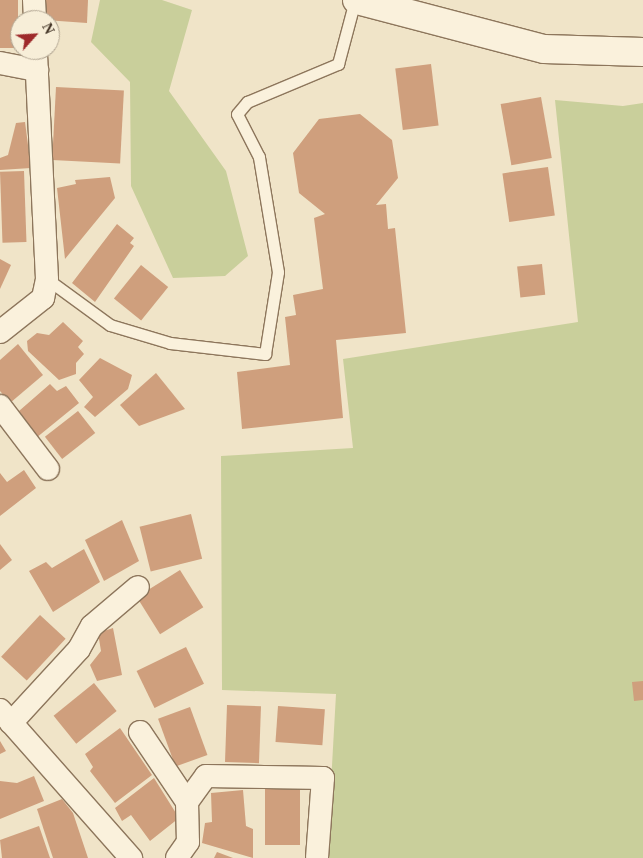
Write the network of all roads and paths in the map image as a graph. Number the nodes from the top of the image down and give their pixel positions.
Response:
1 (356, 0) edge
2 (643, 52) edge
3 (36, 60) edge
4 (0, 63) edge
5 (47, 279) junction
6 (5, 321) edge
7 (0, 406) edge
8 (48, 469) dead end
9 (138, 587) dead end
10 (5, 716) edge
11 (140, 732) dead end
12 (187, 802) junction
13 (317, 857) edge
14 (131, 858) edge
15 (177, 858) edge

1 - 2 street
1 - 5 lane
3 - 4 street
3 - 5 street
5 - 6 street
7 - 8 street
9 - 10 street
10 - 14 street
11 - 12 street
12 - 13 street
12 - 15 street

